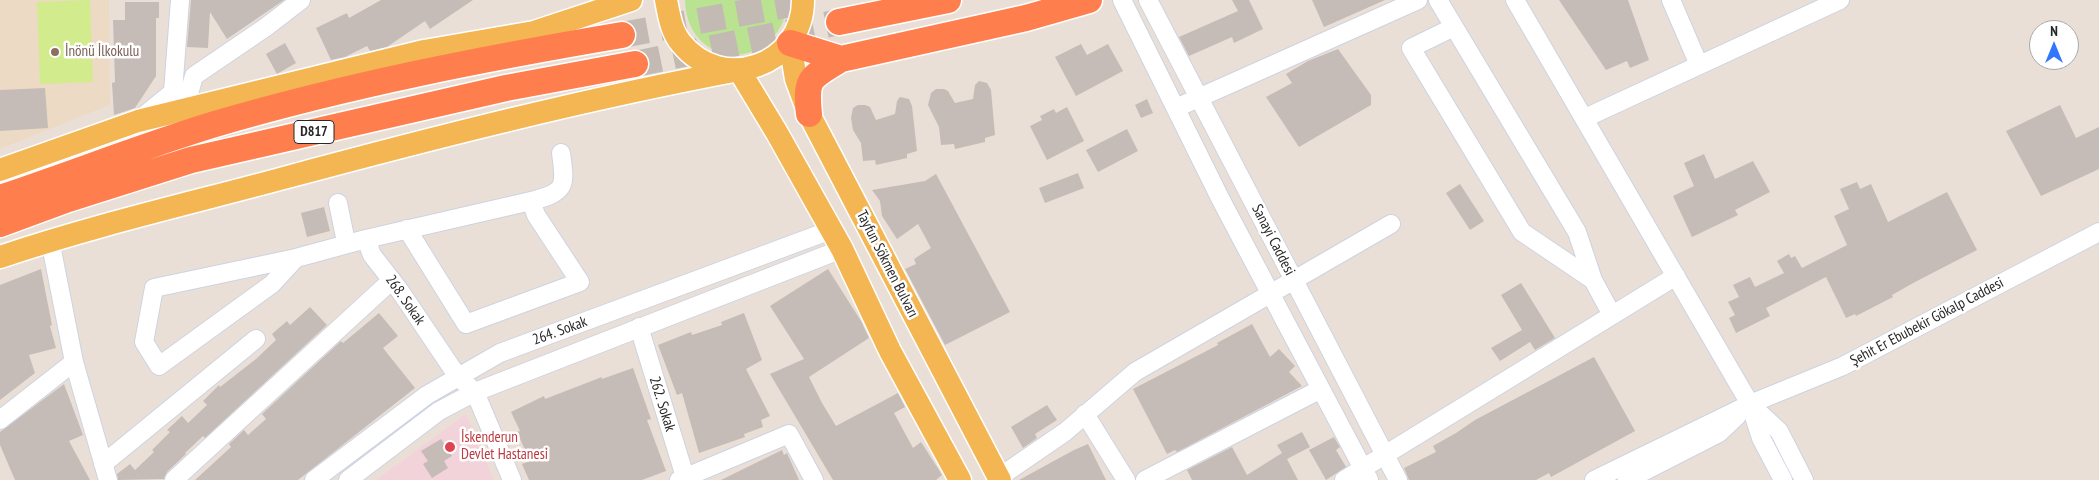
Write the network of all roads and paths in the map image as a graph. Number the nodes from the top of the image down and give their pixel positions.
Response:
1 (180, 0) edge
2 (301, 0) edge
3 (579, 0) edge
4 (631, 0) edge
5 (666, 0) edge
6 (803, 0) edge
7 (948, 0) edge
8 (1089, 0) edge
9 (1122, 0) edge
10 (1148, 0) edge
11 (1418, 0) edge
12 (1438, 0) edge
13 (1515, 0) edge
14 (1672, 0) edge
15 (1840, 0) edge
16 (839, 22) tunnel mouth
17 (1454, 26) junction
18 (534, 32) junction
19 (622, 35) tunnel mouth
20 (790, 43) junction
21 (842, 59) junction
22 (635, 64) tunnel mouth
23 (1699, 65) junction
24 (739, 70) junction
25 (1199, 98) junction
26 (1176, 108) junction
27 (184, 111) junction
28 (809, 114) junction
29 (1585, 118) junction
30 (138, 121) junction
31 (561, 153) dead end
32 (0, 170) edge
33 (0, 198) edge
34 (531, 201) junction
35 (338, 203) dead end
36 (0, 224) edge
37 (1391, 224) dead end
38 (407, 229) junction
39 (2099, 232) edge
40 (366, 239) junction
41 (836, 239) junction
42 (50, 240) junction
43 (346, 242) junction
44 (0, 257) edge
45 (296, 258) junction
46 (1676, 276) junction
47 (392, 280) junction
48 (1294, 280) junction
49 (1593, 280) junction
50 (1270, 293) junction
51 (1612, 315) junction
52 (639, 327) junction
53 (256, 338) dead end
54 (74, 362) junction
55 (458, 377) junction
56 (1321, 389) junction
57 (475, 392) junction
58 (1750, 404) junction
59 (1085, 414) junction
60 (0, 420) edge
61 (1384, 454) junction
62 (106, 472) edge
63 (1366, 474) edge
64 (684, 479) edge
65 (997, 479) edge
66 (174, 480) edge
67 (314, 480) edge
68 (348, 480) edge
69 (512, 480) edge
70 (814, 480) edge
71 (960, 480) edge
72 (1126, 480) edge
73 (1145, 480) edge
74 (1344, 480) edge
75 (1398, 480) edge
76 (1594, 480) edge
77 (1626, 480) edge
78 (1783, 480) edge
79 (1804, 480) edge

1 - 30 street
2 - 27 street
3 - 18 main road
4 - 18 main road
5 - 24 main road
6 - 20 main road
7 - 16 highway
8 - 21 highway
9 - 26 street, Sanayi Caddesi
10 - 25 street, Sanayi Caddesi
11 - 25 street
12 - 17 street
13 - 29 street
14 - 23 street
15 - 23 street
17 - 49 street
17 - 49 street
18 - 27 main road
19 - 33 highway, D817
20 - 21 highway
20 - 24 main road
20 - 28 main road, Tayfun Sökmen Bulvarı
21 - 28 highway
22 - 36 highway, D817
23 - 29 street
24 - 41 main road
24 - 42 main road
25 - 26 street
25 - 48 street, Sanayi Caddesi
26 - 50 street, Sanayi Caddesi
27 - 30 main road
28 - 65 main road, Tayfun Sökmen Bulvarı
29 - 46 street
30 - 32 main road
31 - 34 street
34 - 38 street
34 - 38 street
35 - 43 street
37 - 48 street
38 - 40 street
39 - 58 street, Şehit Er Ebubekir Gökalp Caddesi
40 - 43 street
40 - 47 street, 268. Sokak
41 - 52 street, 264. Sokak
41 - 55 street, 264. Sokak
41 - 71 main road
42 - 44 main road
42 - 54 street
43 - 45 street
45 - 45 street
46 - 51 street
46 - 58 street
47 - 55 street, 268. Sokak
47 - 66 street
48 - 50 street
48 - 61 street, Sanayi Caddesi
49 - 51 street
50 - 56 street, Sanayi Caddesi
50 - 59 street
51 - 61 street
52 - 57 street, 264. Sokak
52 - 64 street, 262. Sokak
53 - 62 street
54 - 60 street
54 - 62 street
55 - 57 street, 268. Sokak
55 - 67 street, 264. Sokak
56 - 63 street, Sanayi Caddesi
56 - 73 street
57 - 68 street, 264. Sokak
57 - 69 street
58 - 76 street, Şehit Er Ebubekir Gökalp Caddesi
58 - 77 street, Şehit Er Ebubekir Gökalp Caddesi
58 - 78 street
58 - 79 street
59 - 65 street
59 - 72 street
61 - 63 street
61 - 75 street, Sanayi Caddesi
63 - 74 street
64 - 70 street

